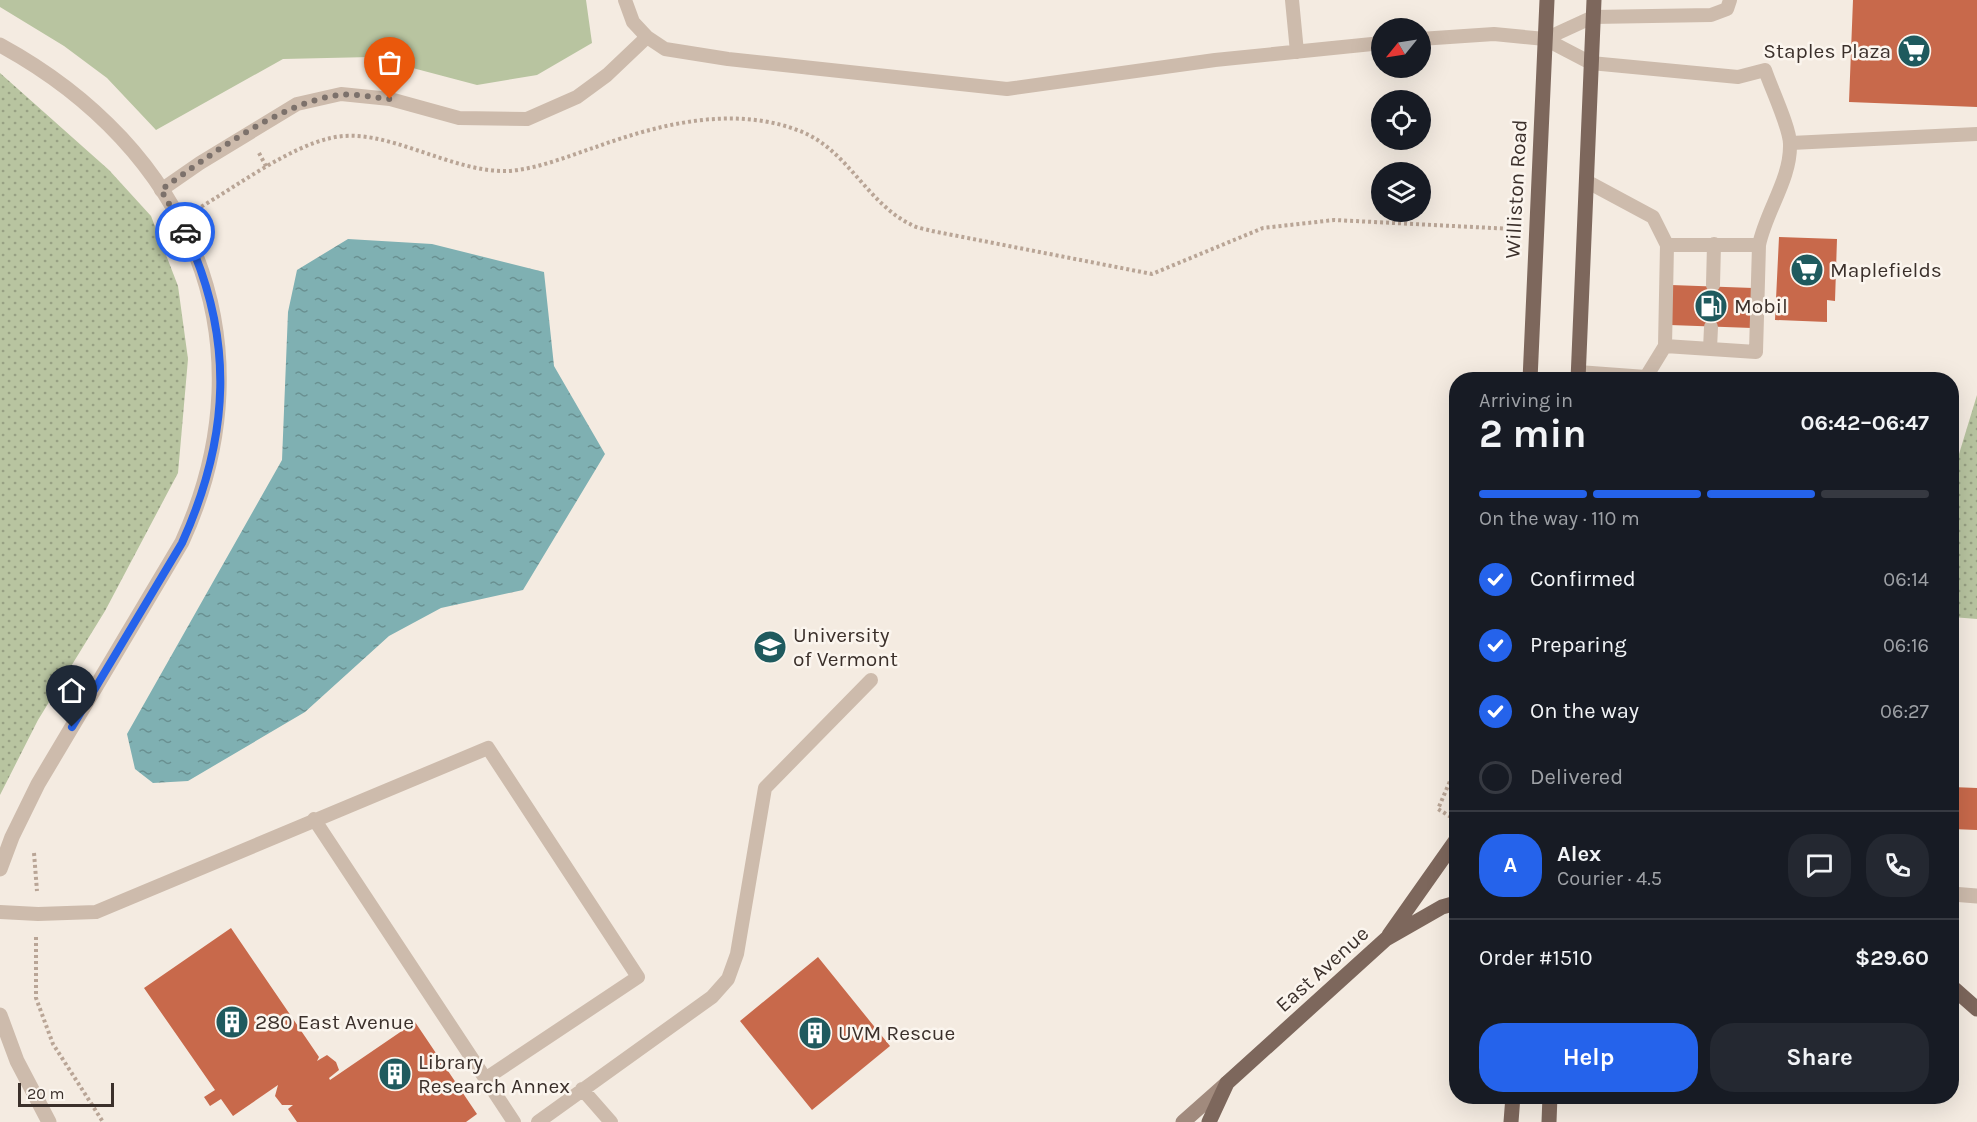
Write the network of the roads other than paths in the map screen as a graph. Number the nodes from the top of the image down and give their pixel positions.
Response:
1 (625, 0) edge
2 (1292, 0) edge
3 (1546, 0) edge
4 (1594, 0) edge
5 (1730, 0) edge
6 (1593, 17) junction
7 (646, 37) junction
8 (1431, 38) edge
9 (1545, 39) junction
10 (1371, 44) edge
11 (0, 45) edge
12 (1297, 52) junction
13 (1591, 63) junction
14 (1977, 134) edge
15 (1791, 143) junction
16 (1586, 181) junction
17 (161, 190) junction
18 (1714, 244) junction
19 (1667, 245) junction
20 (1759, 245) junction
21 (1713, 285) dead end
22 (1711, 327) dead end
23 (1665, 346) junction
24 (1710, 349) junction
25 (1530, 372) edge
26 (1578, 372) edge
27 (1649, 372) edge
28 (871, 680) dead end
29 (314, 819) junction
30 (1449, 850) edge
31 (0, 869) edge
32 (1959, 895) edge
33 (1977, 896) edge
34 (1449, 905) edge
35 (0, 912) edge
36 (1386, 939) junction
37 (1959, 992) edge
38 (1975, 1002) edge
39 (0, 1015) edge
40 (485, 1079) junction
41 (1227, 1083) junction
42 (582, 1089) junction
43 (1512, 1104) edge
44 (1550, 1104) edge
45 (49, 1122) edge
46 (514, 1122) edge
47 (538, 1122) edge
48 (611, 1122) edge
49 (1183, 1122) edge
50 (1209, 1122) edge
51 (1511, 1122) edge
52 (1549, 1122) edge

1 - 7 lane
2 - 12 lane
3 - 9 main road, Williston Road
4 - 6 main road
5 - 6 lane
6 - 9 lane
6 - 13 main road
7 - 12 lane
7 - 17 lane
8 - 9 lane
9 - 13 lane
9 - 25 main road, Williston Road
10 - 12 lane
11 - 17 street
13 - 15 lane
13 - 16 main road
14 - 15 lane
15 - 20 lane
16 - 19 lane
16 - 26 main road
17 - 31 street
18 - 19 lane
18 - 20 lane
18 - 21 lane
19 - 23 lane
20 - 24 lane
22 - 24 lane
23 - 24 lane
23 - 27 lane
28 - 42 lane
29 - 35 lane
29 - 40 lane
29 - 40 lane
30 - 36 main road
32 - 33 street
34 - 36 main road, East Avenue
36 - 41 main road, East Avenue
37 - 38 main road
39 - 45 street
40 - 46 lane
41 - 49 main road, East Avenue
41 - 50 main road, East Avenue
42 - 47 lane
42 - 48 lane
43 - 51 main road
44 - 52 main road

